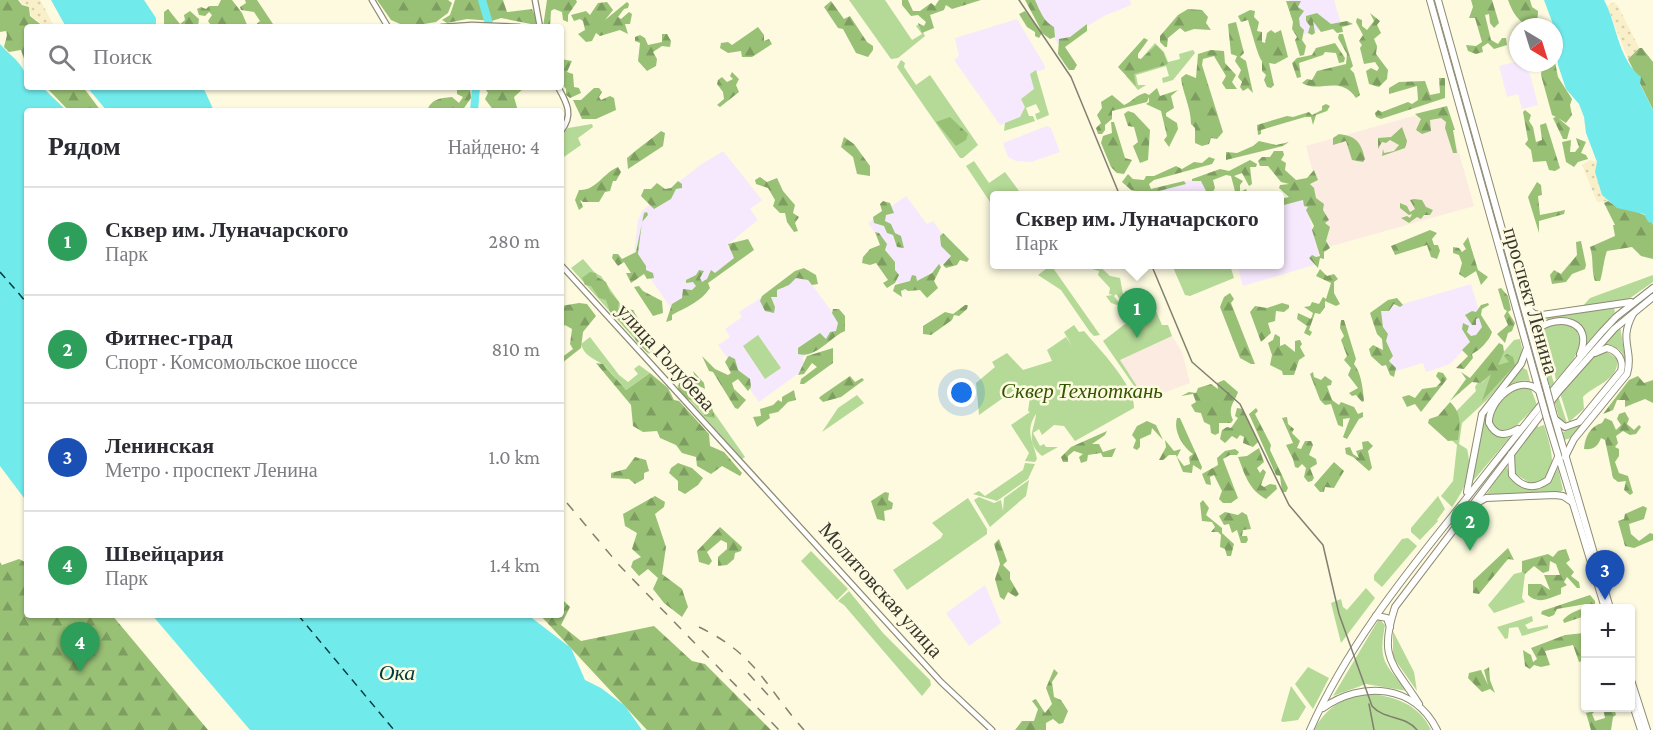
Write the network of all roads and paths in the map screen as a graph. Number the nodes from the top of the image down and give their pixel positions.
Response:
1 (372, 0) edge
2 (535, 0) edge
3 (1430, 0) edge
4 (1438, 0) edge
5 (386, 24) edge
6 (539, 24) edge
7 (560, 90) edge
8 (564, 126) edge
9 (564, 268) edge
10 (1653, 288) edge
11 (1653, 297) edge
12 (1634, 301) junction
13 (1522, 303) junction
14 (1635, 310) junction
15 (1527, 347) junction
16 (1535, 348) junction
17 (1585, 360) junction
18 (1576, 361) junction
19 (1539, 392) junction
20 (1554, 416) junction
21 (1521, 428) junction
22 (1511, 453) junction
23 (1562, 457) junction
24 (747, 469) joint
25 (1464, 500) junction
26 (1572, 502) junction
27 (1474, 505) junction
28 (1603, 604) edge
29 (1608, 604) edge
30 (1376, 616) junction
31 (1390, 627) junction
32 (1635, 693) edge
33 (1419, 704) junction
34 (1320, 710) junction
35 (1635, 711) edge
36 (992, 730) edge
37 (1310, 730) edge
38 (1437, 730) edge
39 (1641, 730) edge
40 (1647, 730) edge

1 - 5 street
2 - 6 street
3 - 15 main road, проспект Ленина
4 - 13 main road, проспект Ленина
7 - 8 street
9 - 24 street, улица Голубева
10 - 12 main road
11 - 14 main road
12 - 13 main road
12 - 18 main road
13 - 16 main road, проспект Ленина
14 - 17 main road
14 - 23 main road
15 - 19 main road, проспект Ленина
15 - 25 main road
16 - 18 main road
16 - 20 main road, проспект Ленина, bridge
17 - 20 main road
17 - 22 main road
18 - 21 main road
19 - 21 main road
19 - 23 main road, проспект Ленина, bridge
20 - 23 main road, проспект Ленина
21 - 25 main road
22 - 23 main road
22 - 27 main road
23 - 26 main road, проспект Ленина
23 - 29 main road, проспект Ленина
24 - 36 street, Молитовская улица
25 - 30 main road
26 - 27 main road
26 - 28 main road, проспект Ленина
27 - 31 main road
30 - 31 main road
30 - 34 main road
31 - 33 main road
32 - 40 main road
33 - 34 main road
33 - 38 main road
34 - 37 main road
35 - 39 main road

